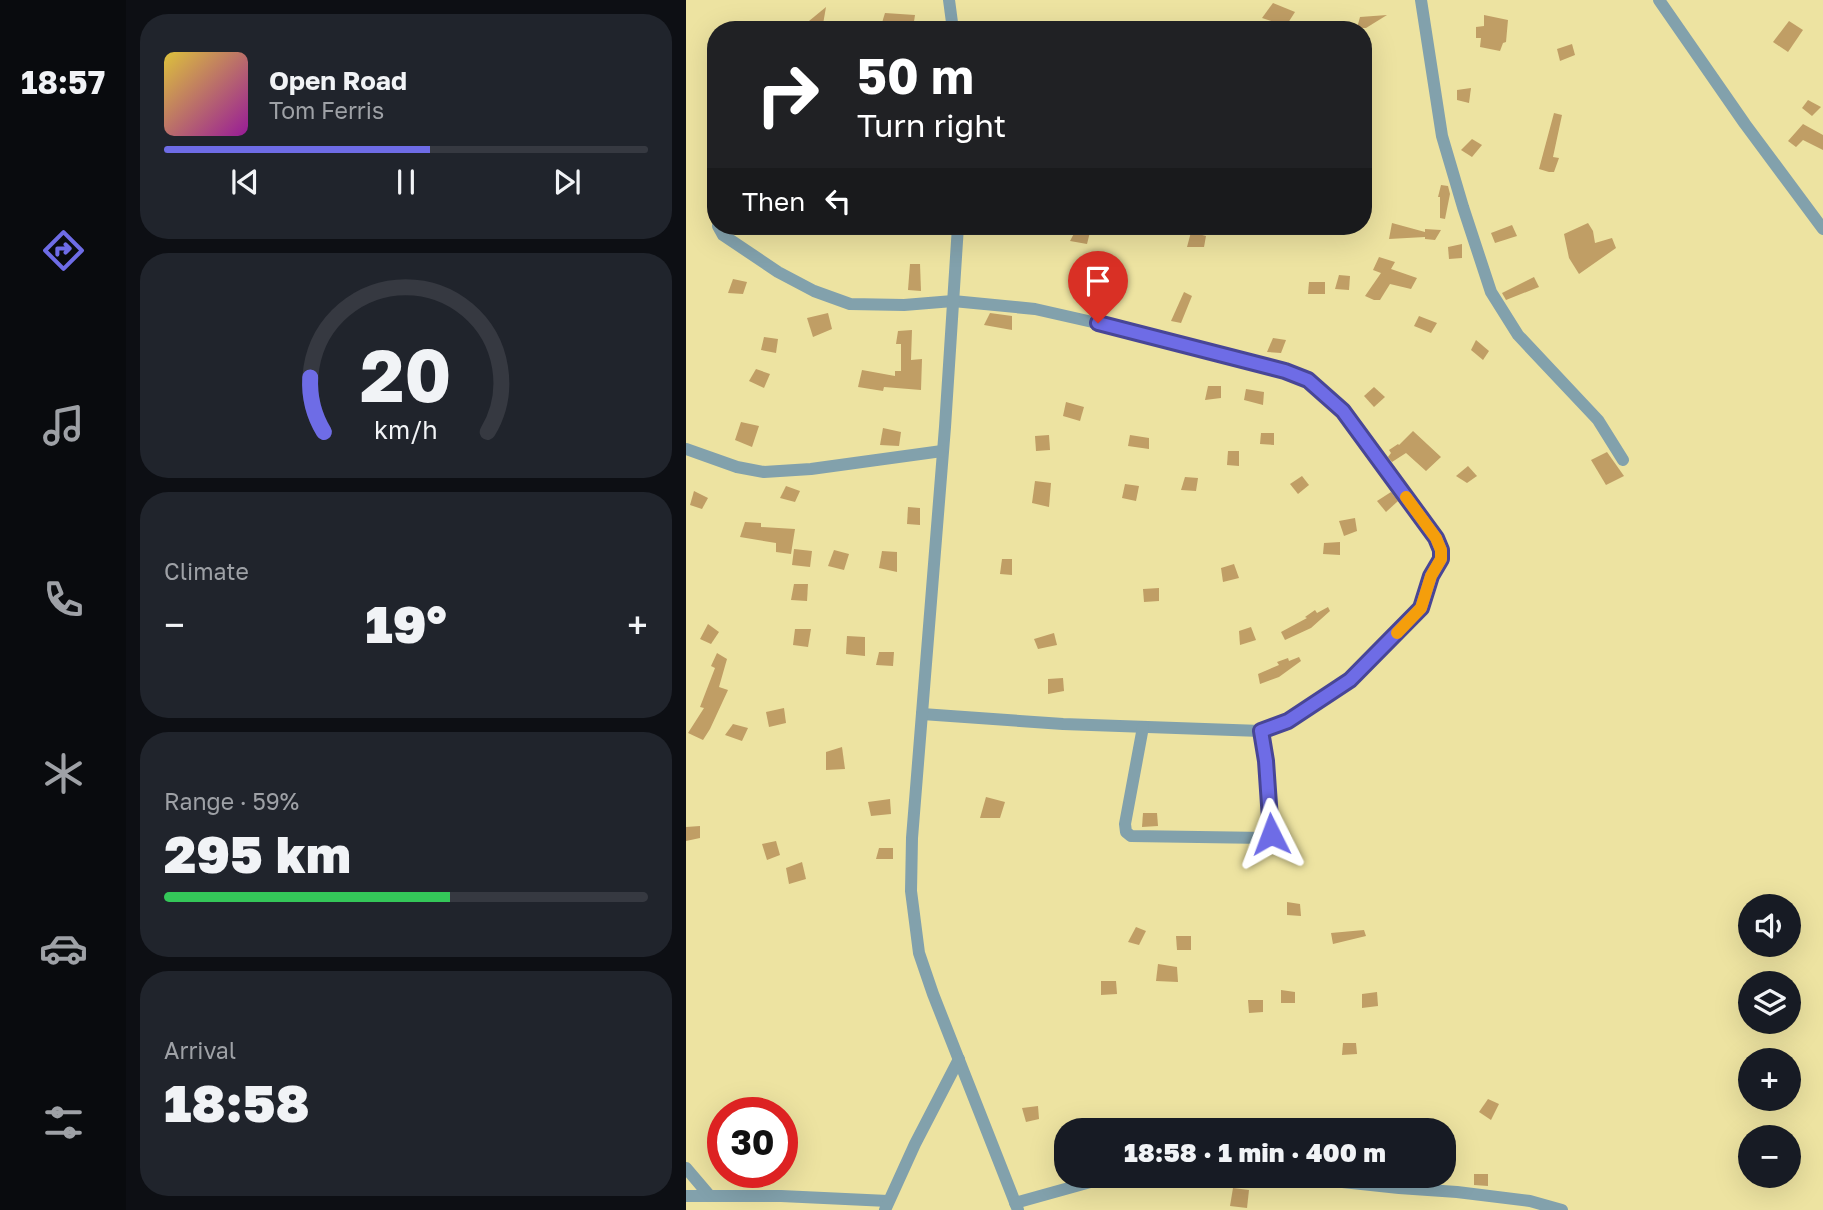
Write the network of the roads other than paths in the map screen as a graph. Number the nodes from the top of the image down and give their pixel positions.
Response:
1 (949, 0) edge
2 (1421, 0) edge
3 (1659, 0) edge
4 (952, 21) edge
5 (1823, 229) edge
6 (723, 235) edge
7 (957, 235) edge
8 (953, 301) junction
9 (686, 449) edge
10 (942, 451) junction
11 (1623, 460) dead end
12 (922, 714) junction
13 (1143, 727) junction
14 (1261, 731) junction
15 (959, 1059) junction
16 (686, 1168) edge
17 (1072, 1188) edge
18 (1399, 1188) edge
19 (709, 1195) junction
20 (686, 1196) edge
21 (887, 1205) edge
22 (1017, 1206) edge
23 (1562, 1210) edge

1 - 4 street
2 - 11 street
3 - 5 street
6 - 8 street
7 - 8 street
8 - 10 street
8 - 14 street
9 - 10 street
10 - 12 street
12 - 13 street
12 - 15 street
13 - 14 street
13 - 14 street
15 - 21 street
15 - 22 street
16 - 19 street
17 - 22 street
18 - 23 street
19 - 20 street
19 - 21 street

